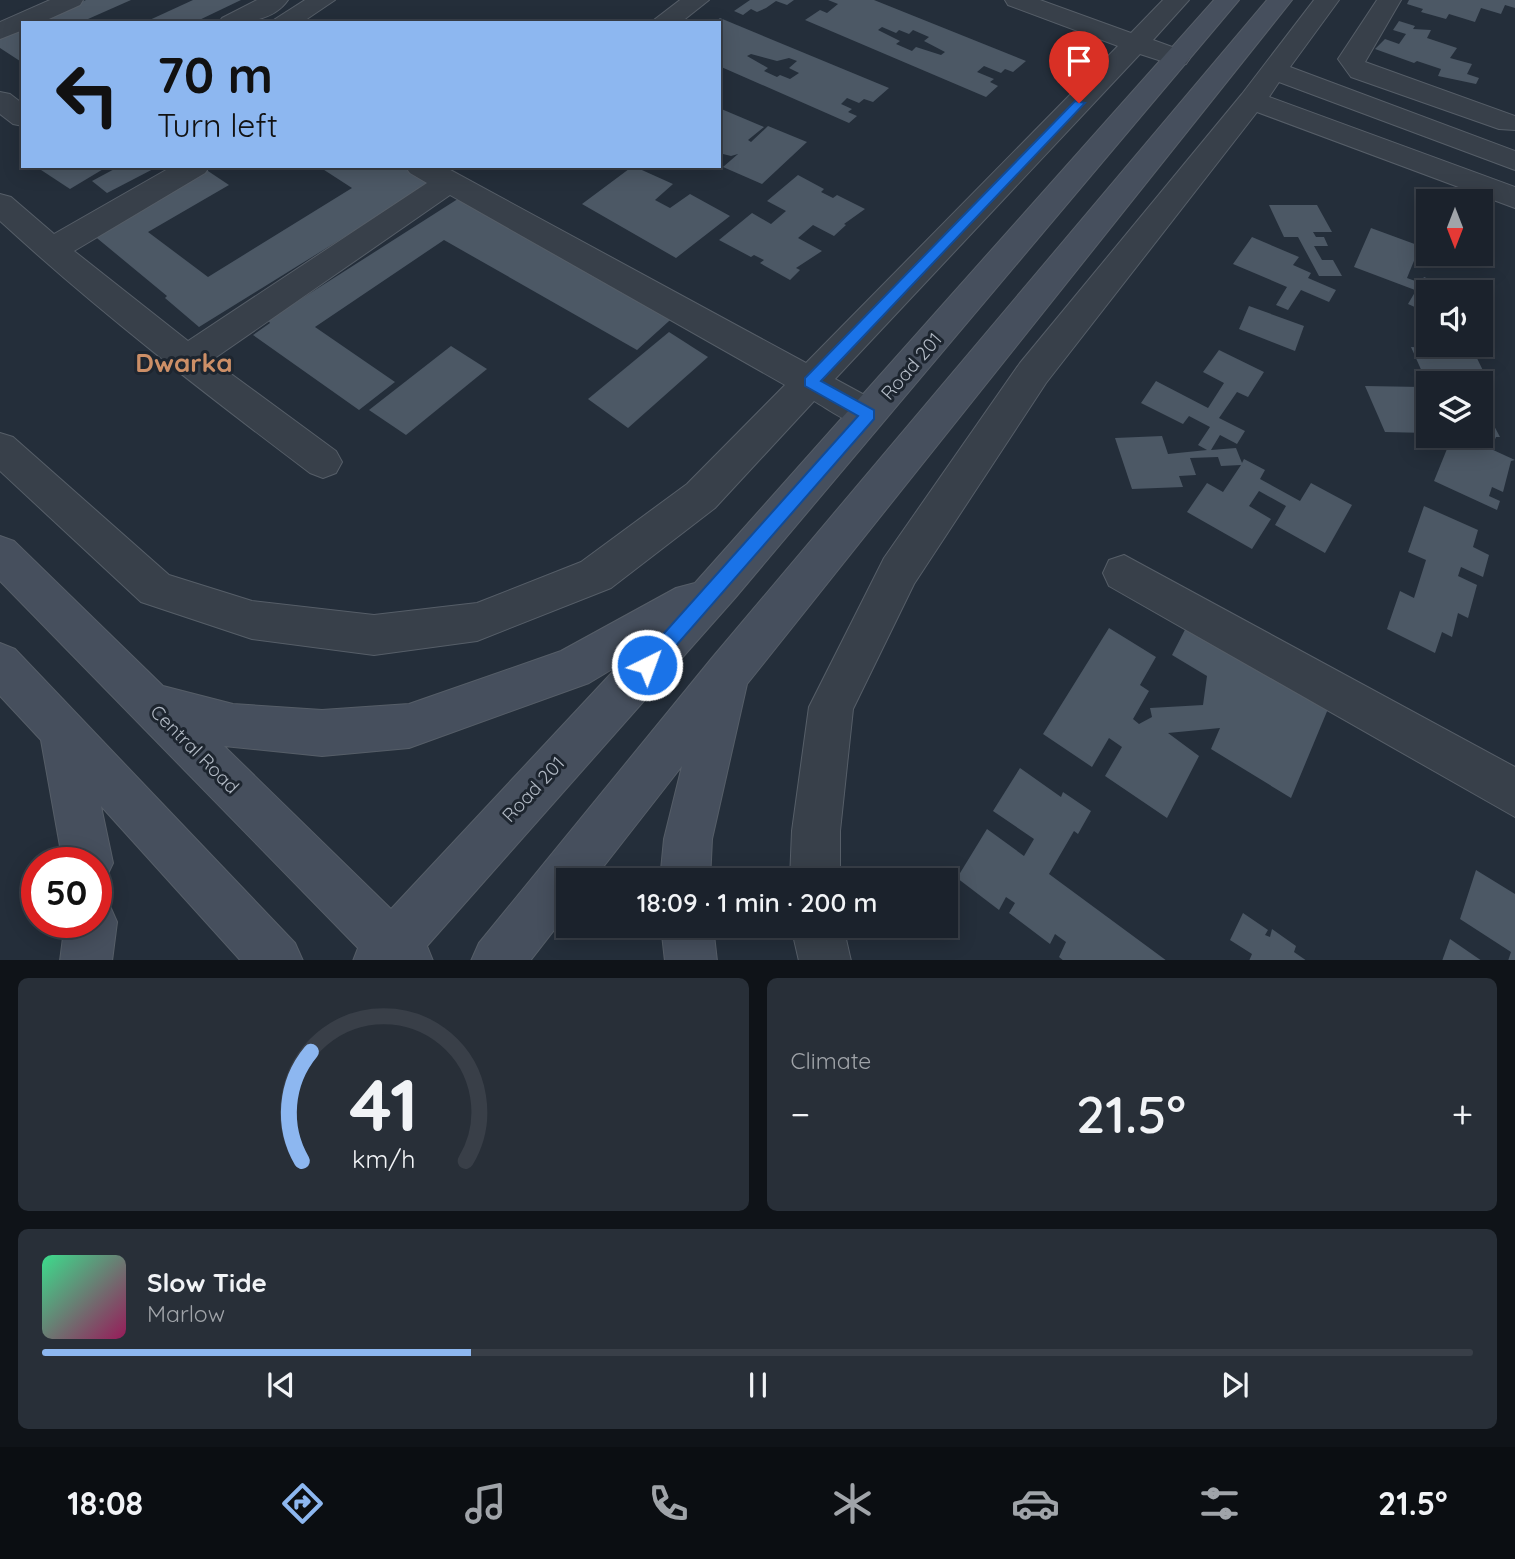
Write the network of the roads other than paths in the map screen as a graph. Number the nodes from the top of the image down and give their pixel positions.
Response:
1 (71, 0) edge
2 (323, 0) edge
3 (697, 0) edge
4 (1017, 0) edge
5 (1177, 0) edge
6 (1227, 0) edge
7 (1280, 0) edge
8 (1327, 0) edge
9 (1389, 0) edge
10 (274, 6) edge
11 (23, 21) edge
12 (236, 21) edge
13 (666, 21) edge
14 (21, 22) edge
15 (0, 31) edge
16 (1137, 43) junction
17 (1177, 58) junction
18 (1263, 85) junction
19 (0, 100) edge
20 (21, 116) edge
21 (1512, 125) edge
22 (21, 126) edge
23 (0, 137) edge
24 (1504, 157) edge
25 (192, 168) edge
26 (423, 168) edge
27 (449, 183) junction
28 (1515, 198) edge
29 (0, 204) edge
30 (51, 250) junction
31 (186, 360) junction
32 (811, 382) junction
33 (868, 414) junction
34 (0, 448) edge
35 (323, 462) dead end
36 (0, 554) edge
37 (1124, 573) dead end
38 (720, 585) junction
39 (0, 664) edge
40 (728, 673) junction
41 (150, 705) junction
42 (62, 731) junction
43 (1515, 793) edge
44 (85, 847) edge
45 (686, 868) edge
46 (815, 868) edge
47 (89, 938) edge
48 (688, 938) edge
49 (820, 938) edge
50 (392, 955) edge
51 (86, 960) edge
52 (276, 960) edge
53 (498, 960) edge
54 (691, 960) edge
55 (825, 960) edge

1 - 11 street
2 - 10 street
3 - 13 street
4 - 16 street
5 - 16 street
6 - 17 main road, Road 201
7 - 40 main road
8 - 18 street
9 - 21 street
10 - 12 street
14 - 15 street
16 - 17 street
16 - 32 street
17 - 33 main road, Road 201
18 - 24 street
18 - 28 street
18 - 46 street
19 - 20 street
21 - 24 street
22 - 23 street
25 - 30 street
26 - 27 street
27 - 31 street
27 - 32 street
29 - 30 street
30 - 31 street
31 - 35 street
32 - 33 street
32 - 34 street
33 - 38 main road, Road 201
36 - 41 main road, Central Road
37 - 43 street
38 - 41 main road
38 - 50 main road, Road 201
39 - 42 main road
40 - 45 main road
40 - 53 main road
41 - 50 main road, Central Road
42 - 44 main road
42 - 52 main road
47 - 51 main road
48 - 54 main road
49 - 55 street

